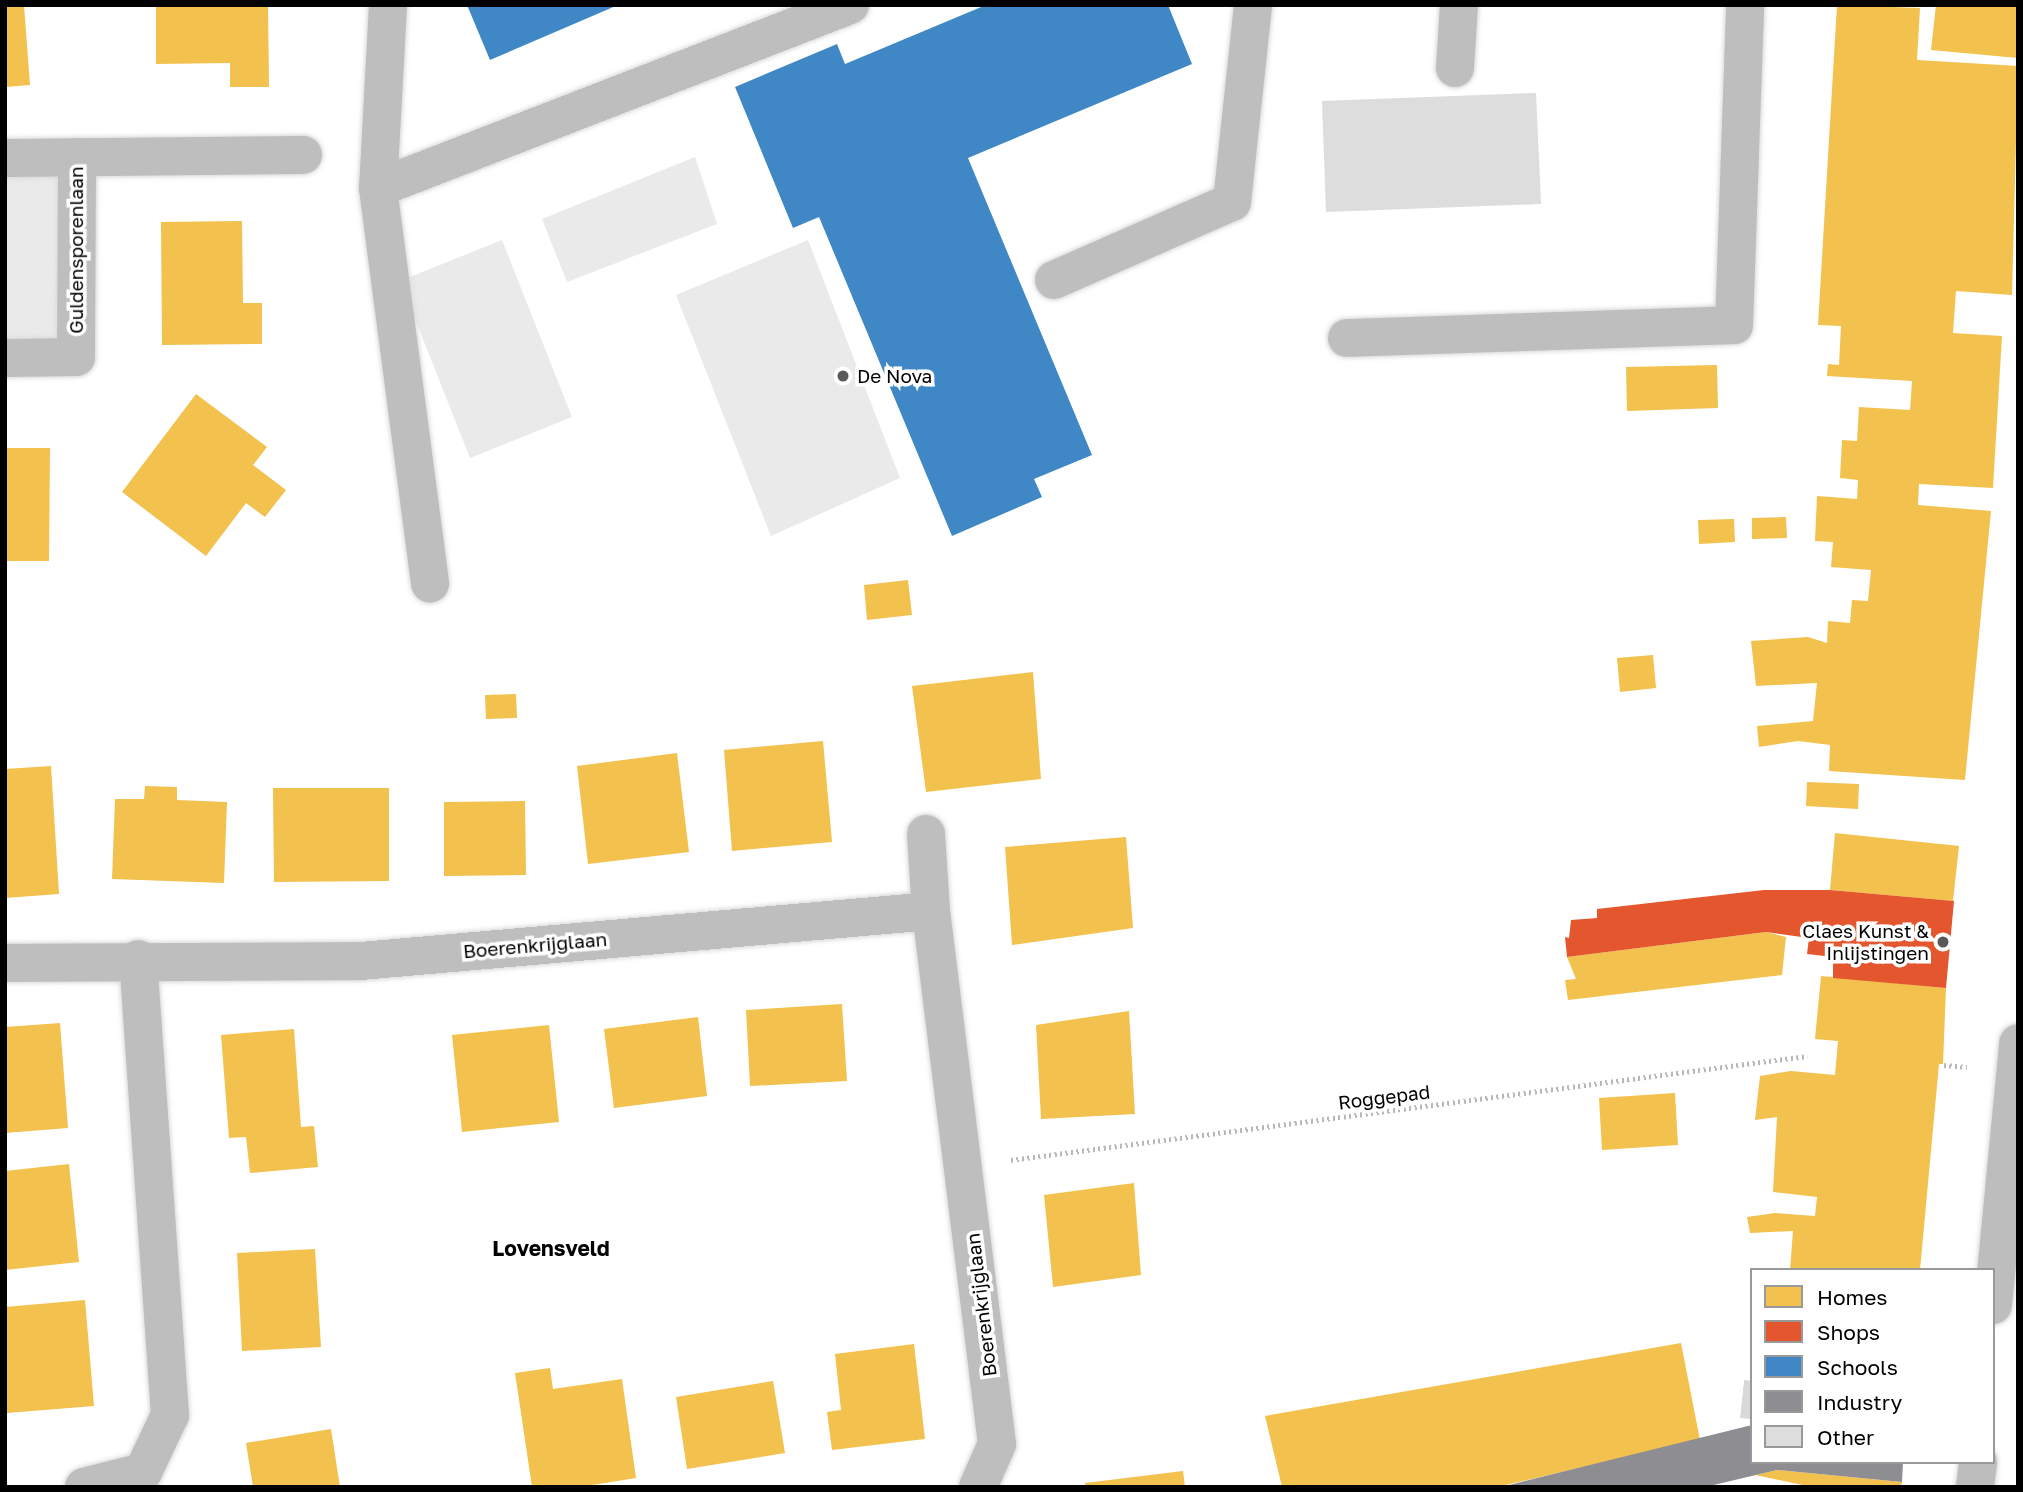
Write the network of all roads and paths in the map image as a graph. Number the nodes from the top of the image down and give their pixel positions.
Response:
1 (388, 5) edge
2 (850, 5) edge
3 (1253, 5) edge
4 (1459, 5) edge
5 (1745, 5) edge
6 (1455, 68) dead end
7 (77, 156) junction
8 (303, 156) dead end
9 (5, 158) edge
10 (378, 188) junction
11 (1054, 280) dead end
12 (1346, 338) dead end
13 (5, 358) edge
14 (430, 584) dead end
15 (926, 834) dead end
16 (931, 911) junction
17 (138, 959) junction
18 (5, 963) edge
19 (2018, 1043) edge
20 (1807, 1056) dead end
21 (965, 1166) junction
22 (1995, 1284) edge
23 (1978, 1464) edge
24 (84, 1487) edge
25 (978, 1487) edge
26 (1975, 1487) edge

1 - 10 street
2 - 10 street
3 - 11 street
4 - 6 street
5 - 12 street
7 - 8 street, Guldensporenlaan
7 - 9 street, Guldensporenlaan
7 - 13 street, Guldensporenlaan
10 - 14 street
15 - 16 street, Boerenkrijglaan
16 - 17 street, Boerenkrijglaan
16 - 21 street, Boerenkrijglaan
17 - 18 street, Boerenkrijglaan
17 - 24 street
19 - 22 main road
20 - 21 path, Roggepad
21 - 25 street, Boerenkrijglaan
23 - 26 main road

